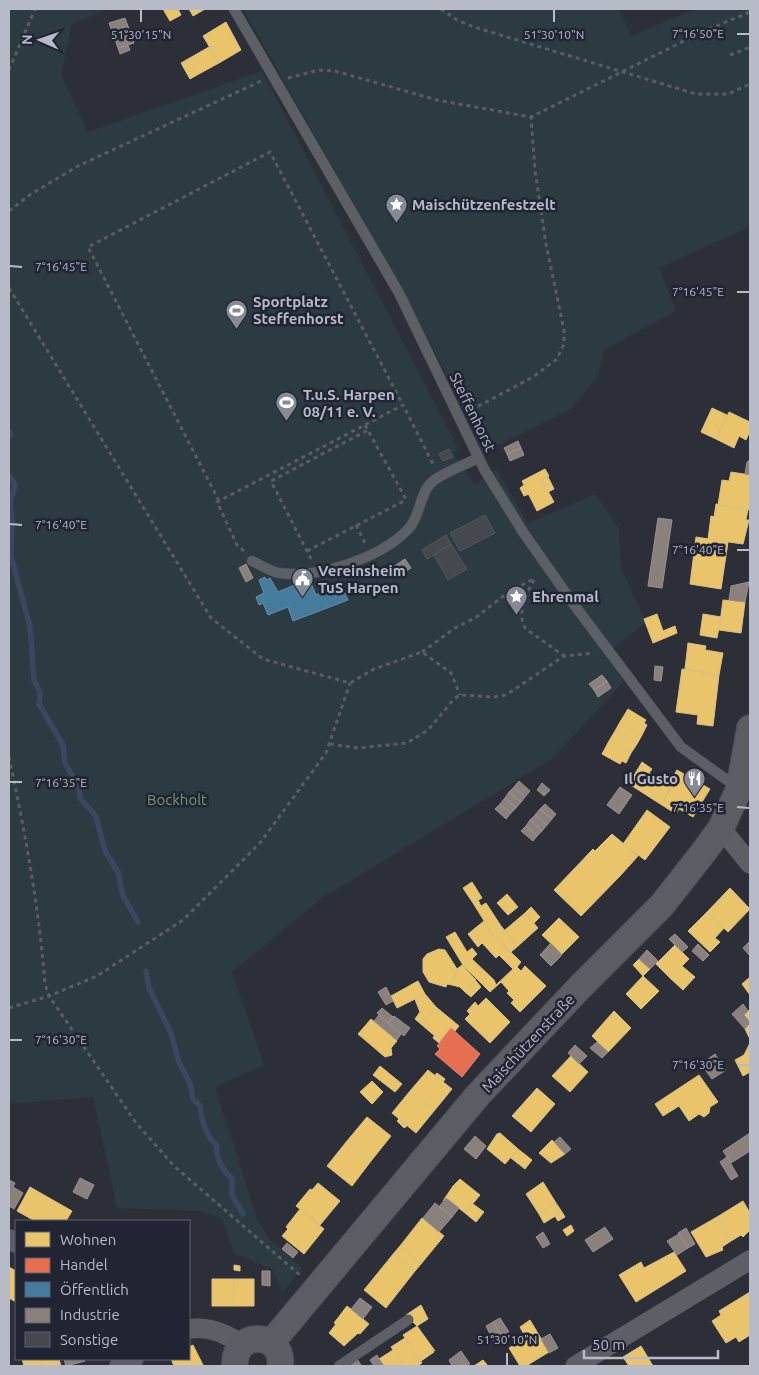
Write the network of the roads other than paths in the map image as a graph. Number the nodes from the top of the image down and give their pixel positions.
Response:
1 (234, 9) edge
2 (478, 458) junction
3 (252, 561) road end
4 (750, 728) edge
5 (739, 789) junction
6 (721, 828) junction
7 (750, 864) edge
8 (750, 1260) edge
9 (408, 1320) dead end
10 (190, 1329) edge
11 (276, 1354) edge
12 (238, 1356) edge
13 (132, 1360) edge
14 (119, 1366) edge
15 (339, 1366) edge
16 (575, 1366) edge

1 - 2 lane, Steffenhorst
2 - 3 lane
2 - 5 lane, Steffenhorst
4 - 5 street, Maischützenstraße
5 - 6 street, Maischützenstraße
6 - 7 street
6 - 11 street, Maischützenstraße
8 - 16 street
9 - 15 lane
10 - 12 street
11 - 12 street
13 - 14 street

